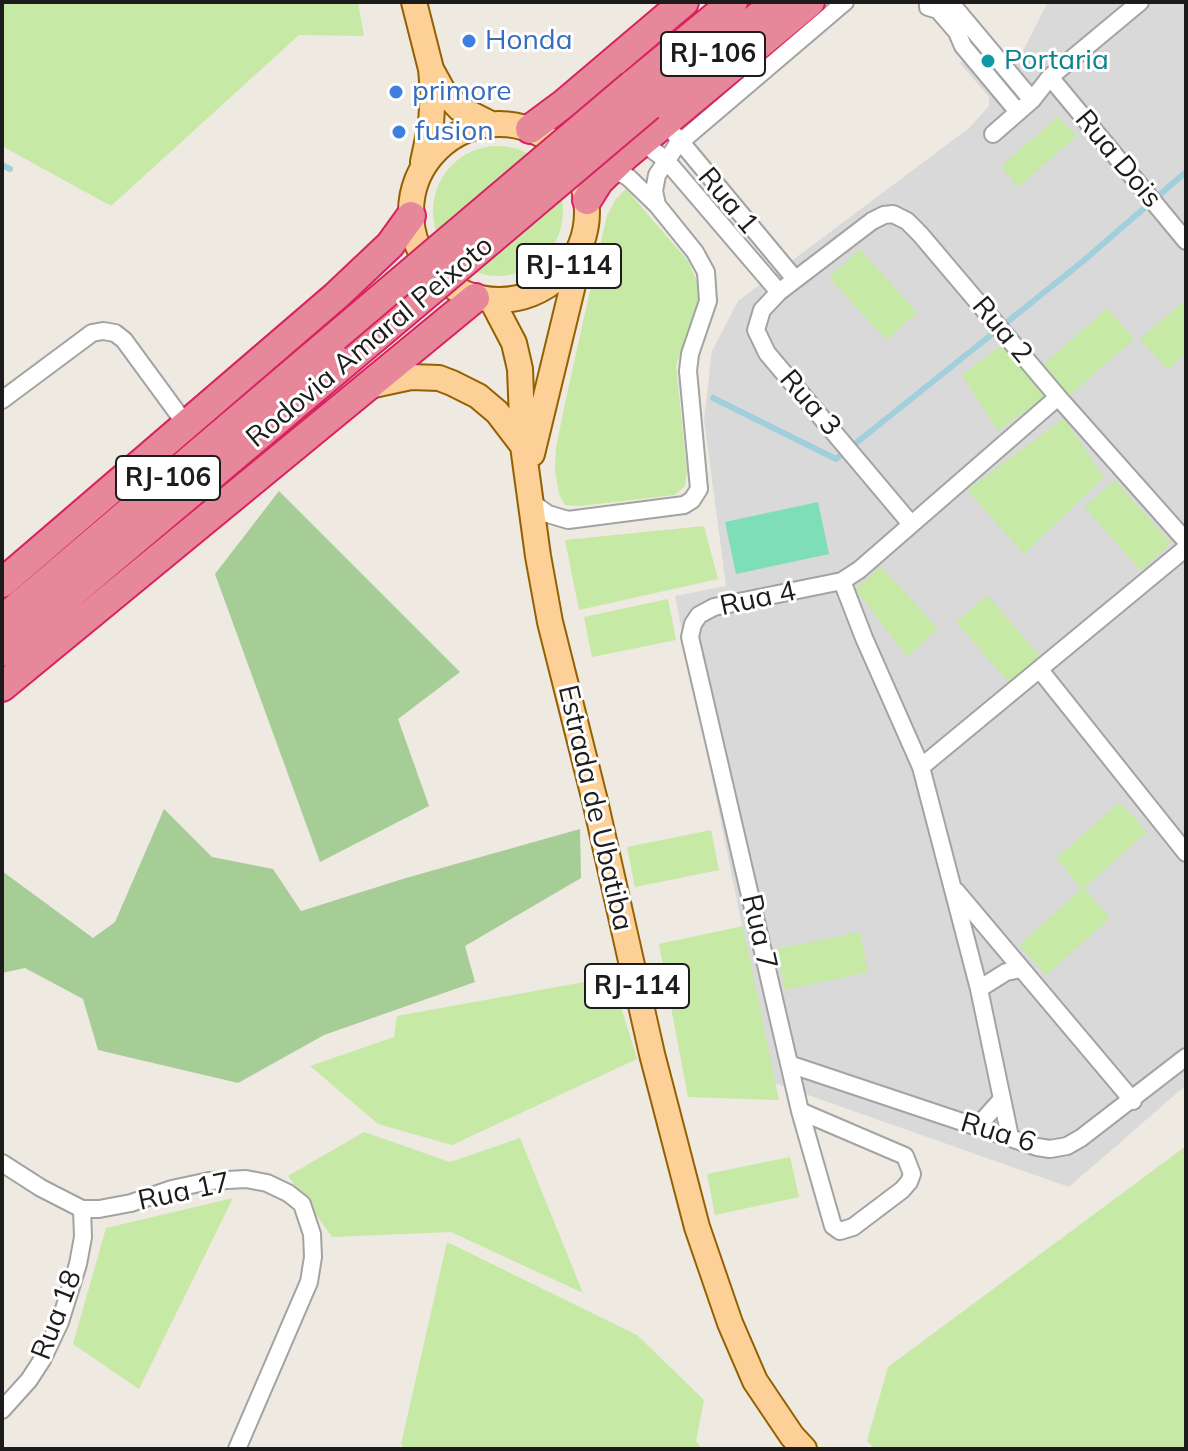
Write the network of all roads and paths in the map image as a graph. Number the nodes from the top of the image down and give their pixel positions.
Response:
1 (414, 2) edge
2 (733, 2) edge
3 (776, 2) edge
4 (810, 2) edge
5 (845, 2) edge
6 (950, 2) edge
7 (1140, 2) edge
8 (677, 4) edge
9 (928, 4) edge
10 (431, 69) junction
11 (1050, 77) junction
12 (1032, 100) junction
13 (1018, 112) junction
14 (658, 113) junction
15 (491, 124) junction
16 (530, 129) junction
17 (993, 134) dead end
18 (638, 145) junction
19 (666, 160) junction
20 (611, 169) junction
21 (420, 172) junction
22 (587, 200) junction
23 (657, 205) junction
24 (411, 216) junction
25 (584, 237) junction
26 (1186, 241) edge
27 (795, 279) junction
28 (779, 292) junction
29 (484, 299) junction
30 (343, 347) junction
31 (365, 387) junction
32 (1058, 397) junction
33 (2, 400) edge
34 (187, 426) junction
35 (523, 446) junction
36 (527, 472) junction
37 (530, 501) junction
38 (911, 524) junction
39 (1186, 541) edge
40 (1186, 548) edge
41 (842, 581) junction
42 (2, 583) edge
43 (2, 620) edge
44 (690, 637) joint
45 (2, 652) edge
46 (1040, 670) junction
47 (2, 687) edge
48 (921, 767) junction
49 (1186, 853) edge
50 (953, 888) junction
51 (1022, 969) junction
52 (979, 989) junction
53 (1186, 1057) edge
54 (789, 1064) junction
55 (1002, 1099) junction
56 (1133, 1101) junction
57 (800, 1111) junction
58 (977, 1127) junction
59 (1010, 1137) junction
60 (2, 1163) edge
61 (82, 1209) junction
62 (2, 1410) edge
63 (237, 1449) edge
64 (804, 1449) edge

1 - 10 main road, RJ-114
2 - 14 highway, Rodovia Amaral Peixoto / RJ-106
3 - 14 highway, Rodovia Amaral Peixoto / RJ-106
4 - 14 highway
5 - 14 street
6 - 12 street
7 - 11 street
8 - 16 highway
9 - 13 street
10 - 15 main road, RJ-114
10 - 21 main road, RJ-114
11 - 12 street
11 - 26 street, Rua Dois
12 - 13 street
13 - 17 street
14 - 18 highway
14 - 19 street
14 - 27 street, Rua 1
14 - 30 highway, Rodovia Amaral Peixoto / RJ-106, bridge
15 - 16 main road, RJ-114
15 - 21 main road, RJ-114
16 - 22 main road, RJ-114
18 - 19 street, Rua 1
18 - 20 highway
19 - 23 street
19 - 28 street, Rua 1
20 - 22 highway
20 - 23 street
21 - 24 main road, RJ-114
22 - 25 main road, RJ-114
23 - 37 street
24 - 29 main road, RJ-114
24 - 34 highway
25 - 29 main road, RJ-114
25 - 36 main road, Estrada de Ubatiba / RJ-114
27 - 28 street, Rua 3
27 - 32 street, Rua 2
28 - 38 street, Rua 3
29 - 31 highway
29 - 35 main road, Estrada de Ubatiba / RJ-114
30 - 43 highway, Rodovia Amaral Peixoto / RJ-106
30 - 45 highway, Rodovia Amaral Peixoto / RJ-106
31 - 35 main road
31 - 47 highway
32 - 38 street
32 - 39 street, Rua 2
33 - 34 street
34 - 42 highway
35 - 36 main road, Estrada de Ubatiba / RJ-114
36 - 37 main road, Estrada de Ubatiba / RJ-114
37 - 64 main road, Estrada de Ubatiba / RJ-114
38 - 41 street
40 - 46 street
41 - 44 street, Rua 4
41 - 48 street
44 - 54 street, Rua 7
46 - 48 street
46 - 49 street
48 - 50 street
50 - 51 street
50 - 52 street
51 - 52 street
51 - 56 street
52 - 55 street
53 - 56 street, Rua 6
54 - 57 street, Rua 7
54 - 58 street, Rua 6
55 - 58 street
55 - 59 street
56 - 59 street, Rua 6
57 - 57 street, Rua 7
58 - 59 street, Rua 6
60 - 61 street
61 - 62 street, Rua 18
61 - 63 street, Rua 17

